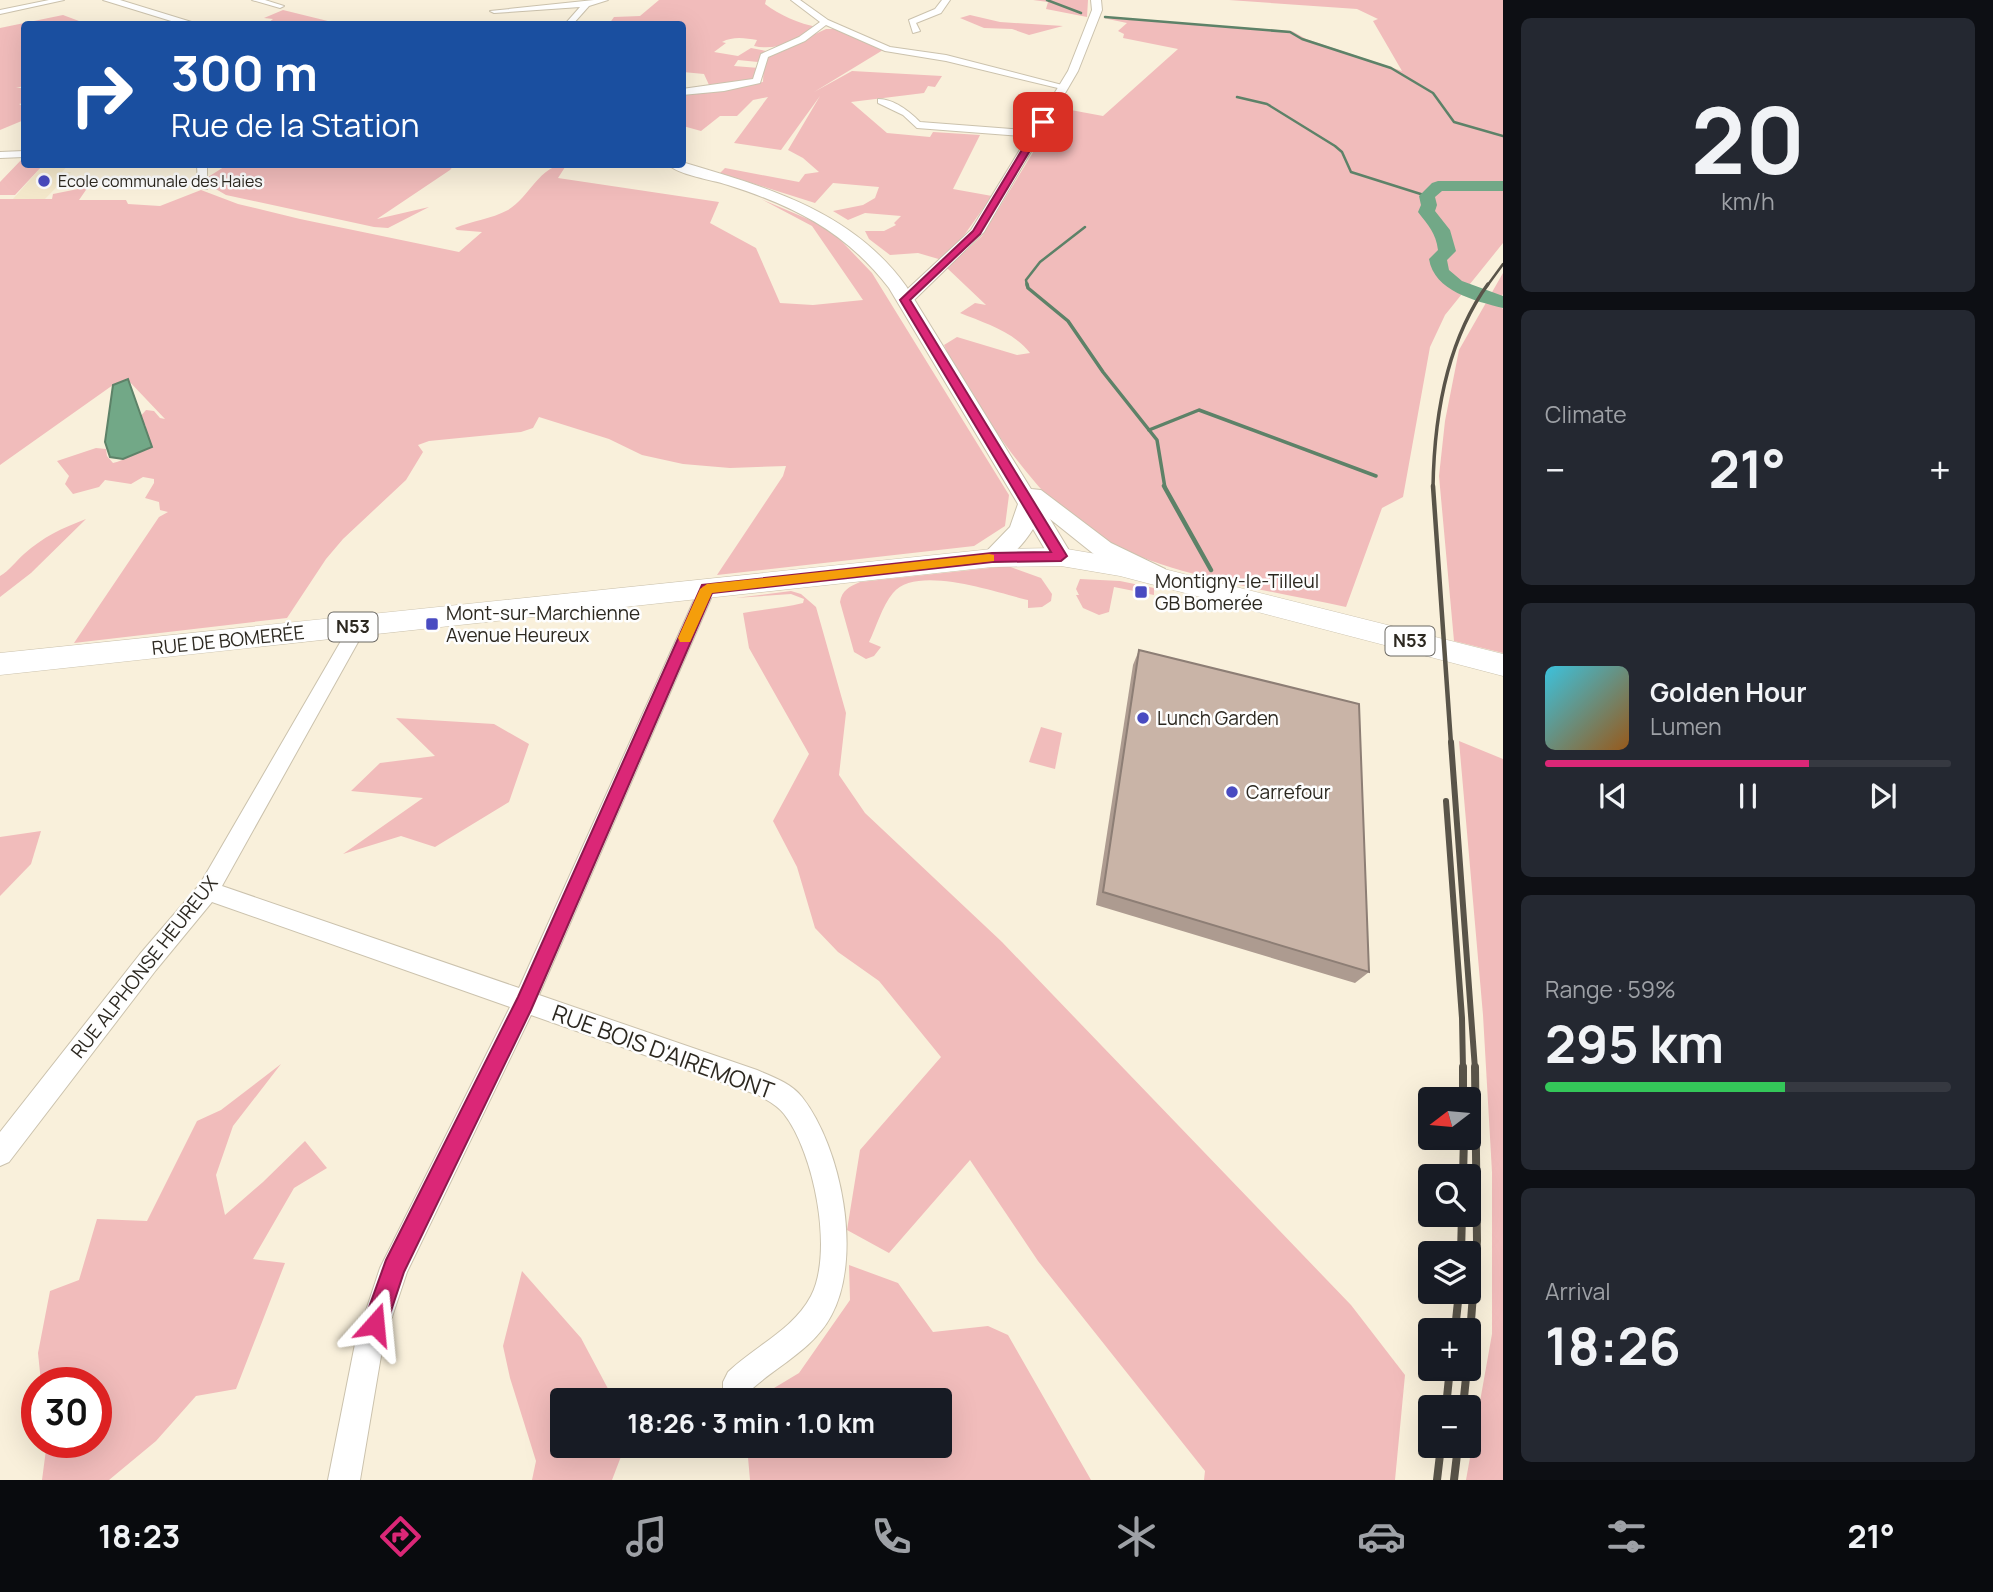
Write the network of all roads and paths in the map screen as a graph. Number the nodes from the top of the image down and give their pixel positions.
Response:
1 (60, 0) edge
2 (108, 0) edge
3 (256, 0) edge
4 (604, 0) edge
5 (795, 0) edge
6 (946, 0) edge
7 (1096, 0) edge
8 (586, 4) junction
9 (280, 6) dead end
10 (494, 11) dead end
11 (0, 12) edge
12 (182, 21) edge
13 (572, 21) edge
14 (825, 22) junction
15 (916, 30) dead end
16 (1062, 86) junction
17 (686, 91) edge
18 (881, 102) dead end
19 (1036, 134) junction
20 (21, 154) edge
21 (0, 155) edge
22 (202, 168) edge
23 (686, 168) edge
24 (203, 187) dead end
25 (905, 300) junction
26 (1025, 496) junction
27 (1061, 556) junction
28 (992, 558) junction
29 (1156, 575) junction
30 (707, 589) junction
31 (358, 626) junction
32 (0, 664) edge
33 (1503, 665) edge
34 (208, 891) junction
35 (524, 1003) junction
36 (0, 1153) edge
37 (738, 1388) edge
38 (344, 1480) edge

1 - 11 street
2 - 12 main road
3 - 9 street
4 - 8 street
5 - 14 street
6 - 15 street
7 - 16 street
8 - 10 street
8 - 13 street
14 - 16 street
14 - 17 street
16 - 19 street
18 - 19 street
19 - 25 street
20 - 21 street
22 - 24 street
23 - 25 main road
25 - 26 main road
26 - 27 main road
26 - 28 main road
26 - 29 main road
27 - 28 main road, N53
27 - 29 main road, N53
28 - 30 main road, N53
29 - 33 main road, N53
30 - 31 main road, RUE DE BOMERÉE / N53
30 - 35 street
31 - 32 main road, RUE DE BOMERÉE / N53
31 - 34 street, RUE ALPHONSE HEUREUX
34 - 35 street, RUE BOIS D'AIREMONT
34 - 36 street, RUE ALPHONSE HEUREUX
35 - 37 street, RUE BOIS D'AIREMONT
35 - 38 street

